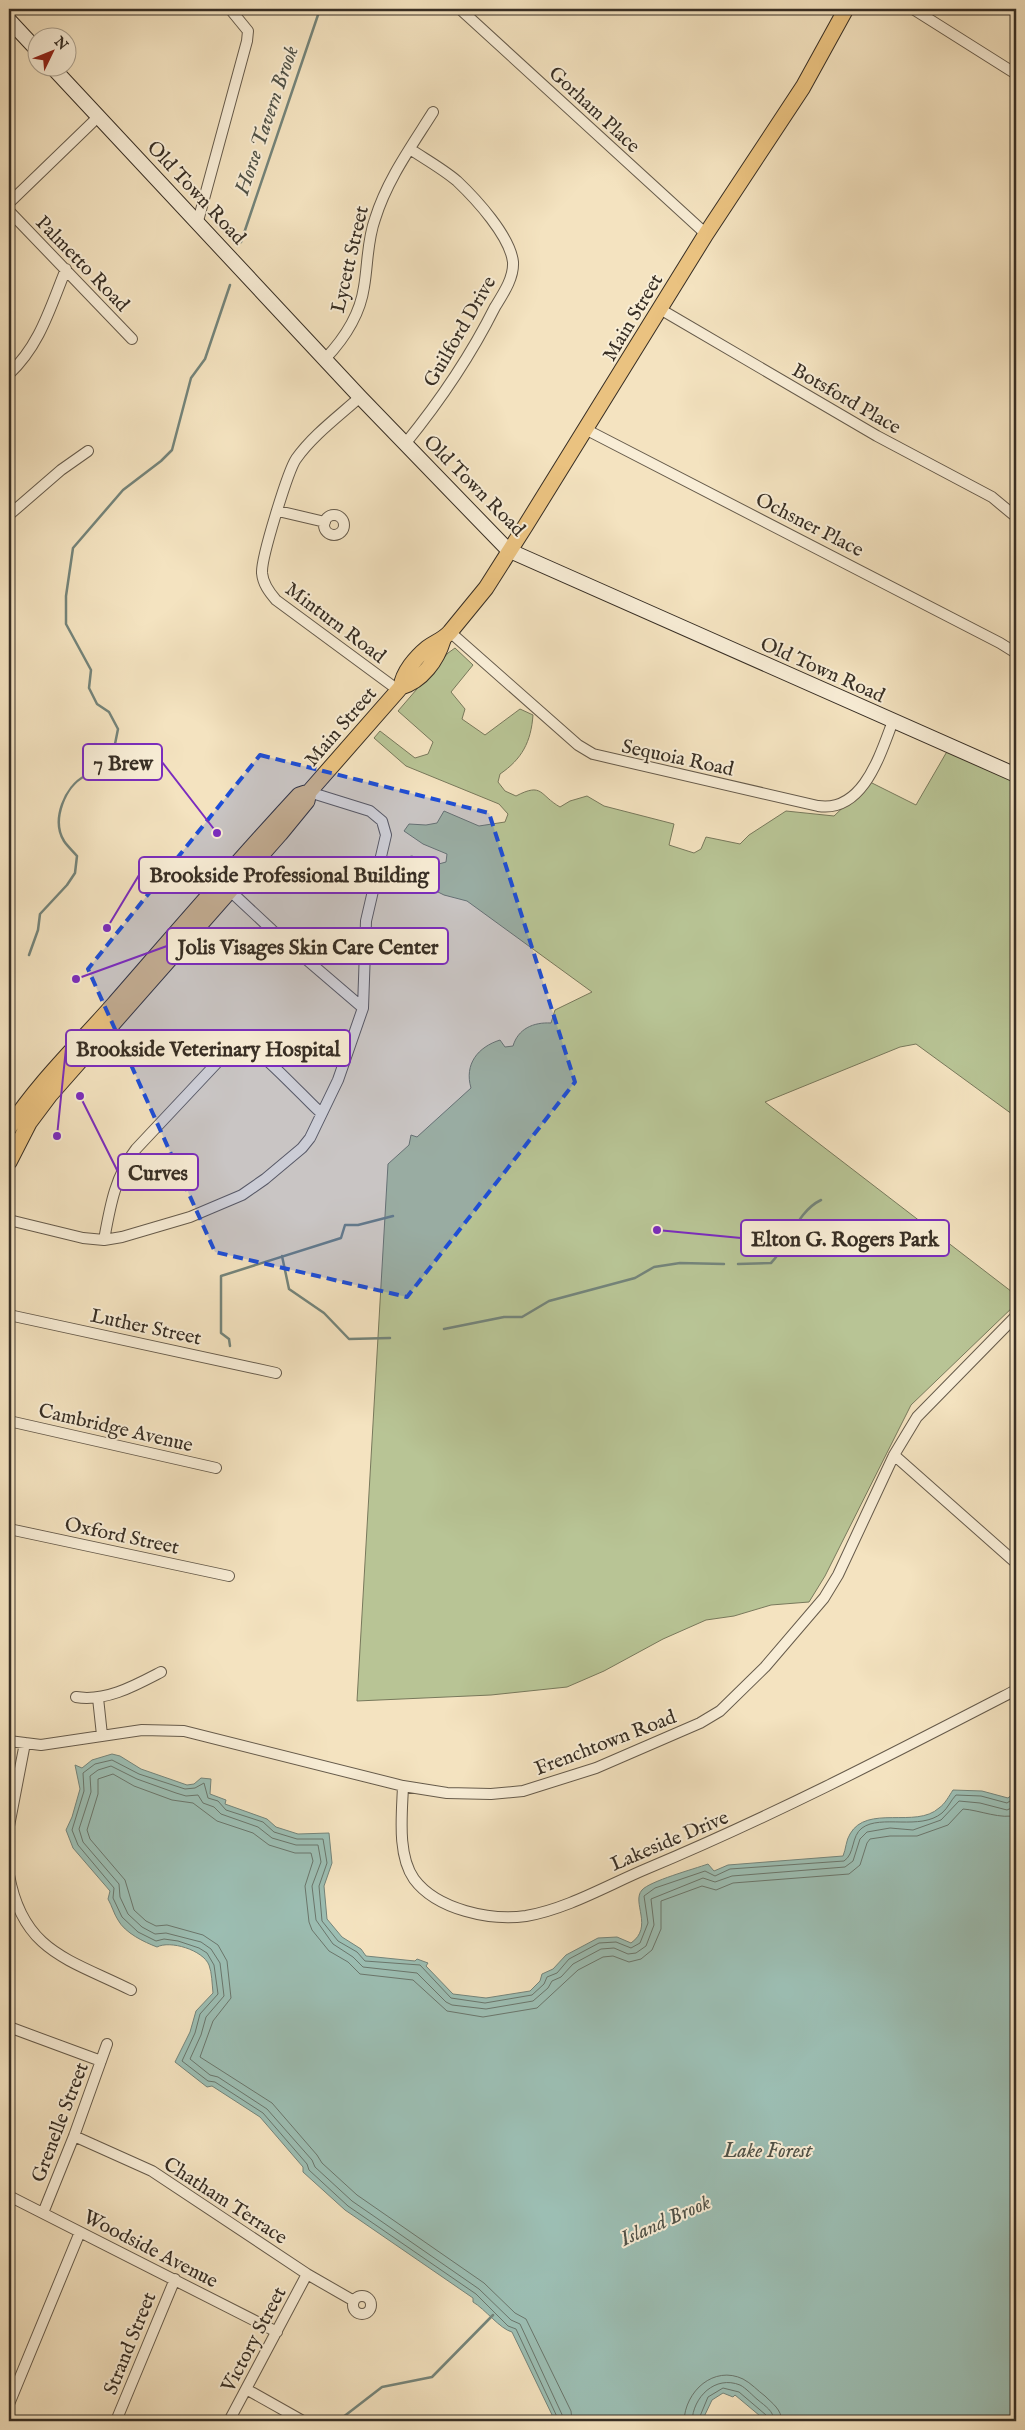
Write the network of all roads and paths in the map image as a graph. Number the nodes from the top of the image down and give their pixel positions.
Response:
1 (230, 9) edge
2 (460, 9) edge
3 (846, 9) edge
4 (913, 9) edge
5 (9, 20) edge
6 (28, 40) edge
7 (1016, 74) edge
8 (63, 78) edge
9 (432, 112) dead end
10 (99, 116) junction
11 (410, 149) junction
12 (9, 203) edge
13 (9, 211) edge
14 (198, 221) junction
15 (706, 234) junction
16 (66, 269) junction
17 (660, 309) junction
18 (132, 339) dead end
19 (325, 359) junction
20 (9, 374) edge
21 (360, 397) junction
22 (587, 430) junction
23 (405, 444) junction
24 (88, 451) dead end
25 (278, 511) junction
26 (9, 515) edge
27 (1016, 517) edge
28 (325, 522) dead end
29 (508, 550) junction
30 (447, 636) junction
31 (1016, 654) edge
32 (400, 688) junction
33 (892, 721) junction
34 (1016, 775) edge
35 (308, 792) junction
36 (226, 887) junction
37 (363, 1008) junction
38 (30, 1110) junction
39 (321, 1113) junction
40 (9, 1128) edge
41 (9, 1162) edge
42 (9, 1220) edge
43 (104, 1240) junction
44 (9, 1315) edge
45 (1016, 1316) edge
46 (276, 1373) dead end
47 (9, 1421) edge
48 (894, 1455) junction
49 (216, 1468) dead end
50 (9, 1529) edge
51 (1016, 1563) edge
52 (229, 1576) dead end
53 (161, 1672) dead end
54 (1016, 1690) edge
55 (76, 1697) dead end
56 (98, 1698) junction
57 (102, 1735) junction
58 (9, 1741) edge
59 (25, 1744) junction
60 (403, 1786) junction
61 (9, 1826) edge
62 (9, 1875) edge
63 (131, 1990) dead end
64 (9, 2027) edge
65 (107, 2044) dead end
66 (101, 2062) junction
67 (74, 2136) junction
68 (9, 2196) edge
69 (43, 2213) junction
70 (80, 2232) junction
71 (307, 2274) junction
72 (174, 2279) junction
73 (354, 2302) dead end
74 (277, 2332) junction
75 (246, 2389) junction
76 (9, 2404) edge
77 (116, 2421) edge
78 (229, 2421) edge
79 (301, 2421) edge

1 - 14 street
2 - 15 street, Gorham Place
3 - 15 main road, Main Street
4 - 7 street
5 - 6 main road
8 - 10 main road, Old Town Road
9 - 11 street, Lycett Street
10 - 12 street
10 - 14 main road, Old Town Road
11 - 19 street, Lycett Street
11 - 23 street, Guilford Drive
13 - 16 street, Palmetto Road
14 - 19 main road, Old Town Road
15 - 17 main road, Main Street
16 - 18 street, Palmetto Road
16 - 20 street
17 - 22 main road, Main Street
17 - 27 street, Botsford Place
19 - 21 main road, Old Town Road
21 - 23 main road, Old Town Road
21 - 25 street, Minturn Road
22 - 29 main road, Main Street
22 - 31 street, Ochsner Place
23 - 29 main road, Old Town Road
24 - 26 street
25 - 28 street
25 - 32 street, Minturn Road
29 - 30 main road, Main Street
29 - 33 main road, Old Town Road
30 - 32 main road, Main Street
30 - 33 street, Sequoia Road
32 - 35 main road, Main Street
33 - 34 main road, Old Town Road
35 - 36 main road, Main Street
35 - 37 street
36 - 37 street
36 - 38 main road, Main Street
37 - 39 street
38 - 40 main road, Main Street
38 - 41 main road, Main Street
39 - 43 street
39 - 43 street
42 - 43 street
44 - 46 street, Luther Street
45 - 48 street, Frenchtown Road
47 - 49 street, Cambridge Avenue
48 - 51 street
48 - 60 street, Frenchtown Road
50 - 52 street, Oxford Street
53 - 56 street
54 - 60 street, Lakeside Drive
55 - 56 street
56 - 57 street
57 - 59 street, Frenchtown Road
57 - 60 street, Frenchtown Road
58 - 59 street, Frenchtown Road
59 - 61 street
62 - 63 street
64 - 66 street
65 - 66 street, Grenelle Street
66 - 67 street, Grenelle Street
67 - 69 street, Grenelle Street
67 - 71 street, Chatham Terrace
68 - 69 street, Woodside Avenue
69 - 70 street, Woodside Avenue
70 - 72 street, Woodside Avenue
70 - 76 street
71 - 73 street, Chatham Terrace
71 - 74 street, Victory Street
72 - 74 street, Woodside Avenue
72 - 77 street, Strand Street
74 - 75 street, Victory Street
75 - 78 street, Victory Street
75 - 79 street

